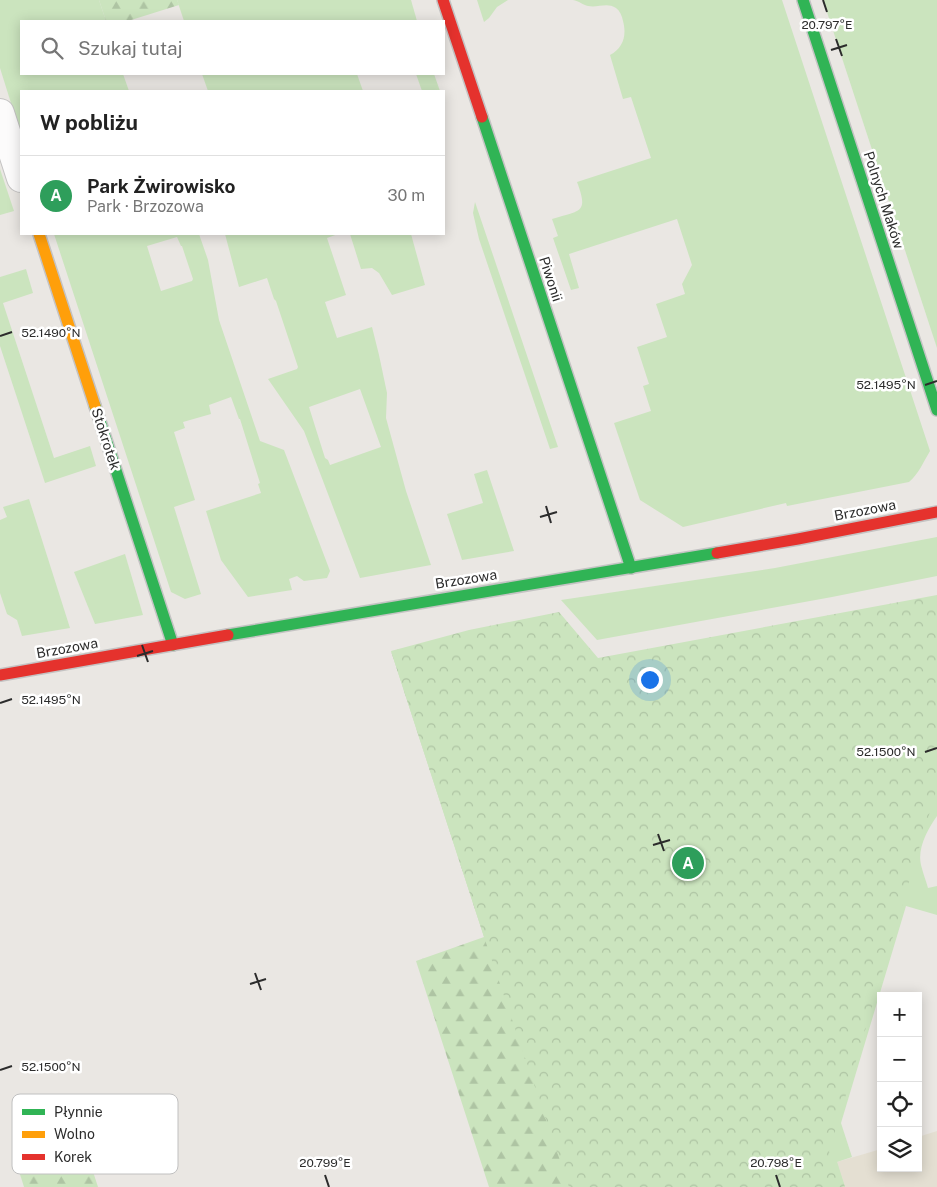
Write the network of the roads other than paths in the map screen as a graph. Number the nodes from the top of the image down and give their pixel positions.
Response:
1 (443, 0) edge
2 (803, 0) edge
3 (0, 113) edge
4 (20, 175) edge
5 (39, 235) edge
6 (937, 410) edge
7 (937, 512) edge
8 (631, 568) junction
9 (172, 645) junction
10 (0, 675) edge

1 - 8 street, Piwonii
2 - 6 street, Polnych Maków
3 - 4 street
5 - 9 street, Stokrotek
7 - 8 street, Brzozowa
8 - 9 street, Brzozowa
9 - 10 street, Brzozowa

